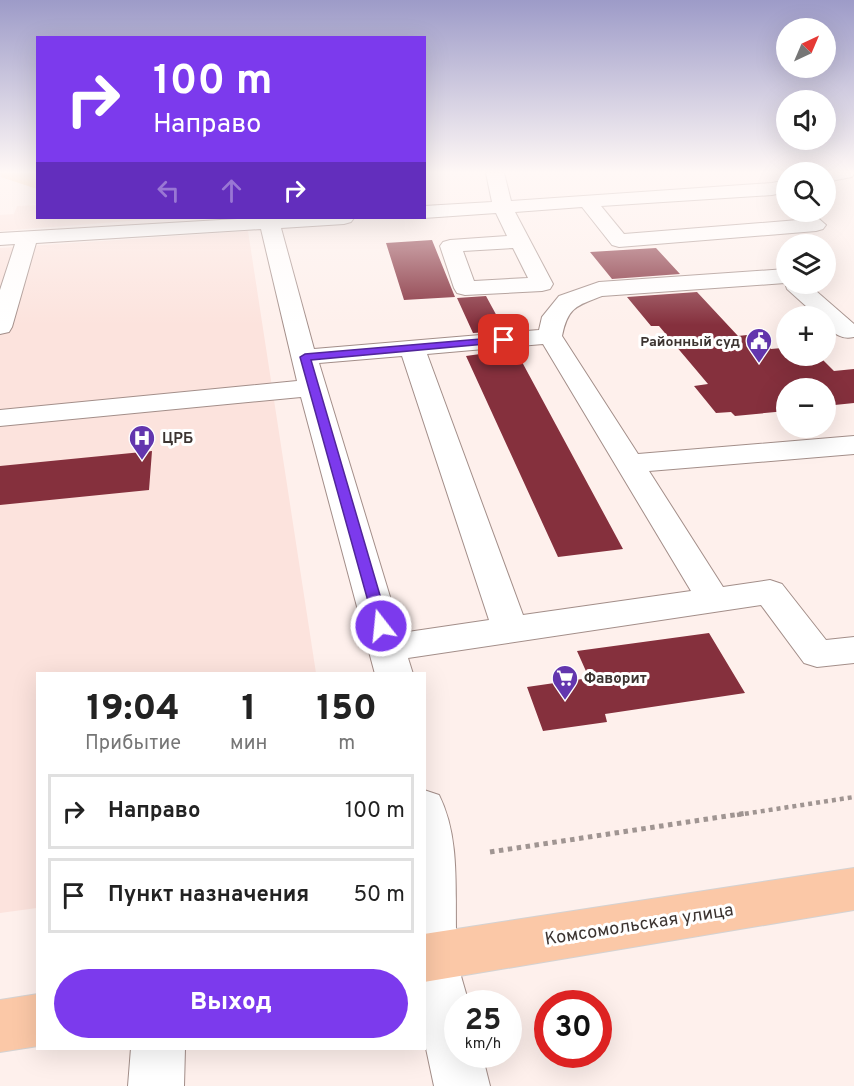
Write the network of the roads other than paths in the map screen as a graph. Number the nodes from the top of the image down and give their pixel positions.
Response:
1 (220, 224) edge
2 (270, 224) edge
3 (511, 224) edge
4 (605, 224) edge
5 (814, 224) edge
6 (27, 238) junction
7 (0, 240) edge
8 (520, 241) dead end
9 (776, 277) edge
10 (806, 294) edge
11 (0, 327) edge
12 (847, 331) dead end
13 (550, 336) junction
14 (412, 348) junction
15 (305, 357) junction
16 (312, 388) junction
17 (0, 418) edge
18 (851, 449) edge
19 (630, 464) junction
20 (714, 600) junction
21 (510, 630) junction
22 (854, 650) edge
23 (391, 661) edge
24 (426, 816) edge
25 (854, 889) edge
26 (428, 957) edge
27 (36, 1020) edge
28 (0, 1026) edge
29 (158, 1050) edge
30 (156, 1086) edge
31 (462, 1086) edge

1 - 6 street
2 - 15 street
3 - 8 street
4 - 5 street
6 - 7 street
6 - 11 street
9 - 13 street
10 - 12 street
13 - 14 street
13 - 19 street
14 - 15 street
14 - 21 street
15 - 16 street
16 - 17 street
16 - 23 street
18 - 19 street
19 - 20 street
20 - 21 street
20 - 22 street
21 - 23 street
24 - 26 street
25 - 26 main road, Комсомольская улица
26 - 31 street
27 - 28 main road
29 - 30 street

